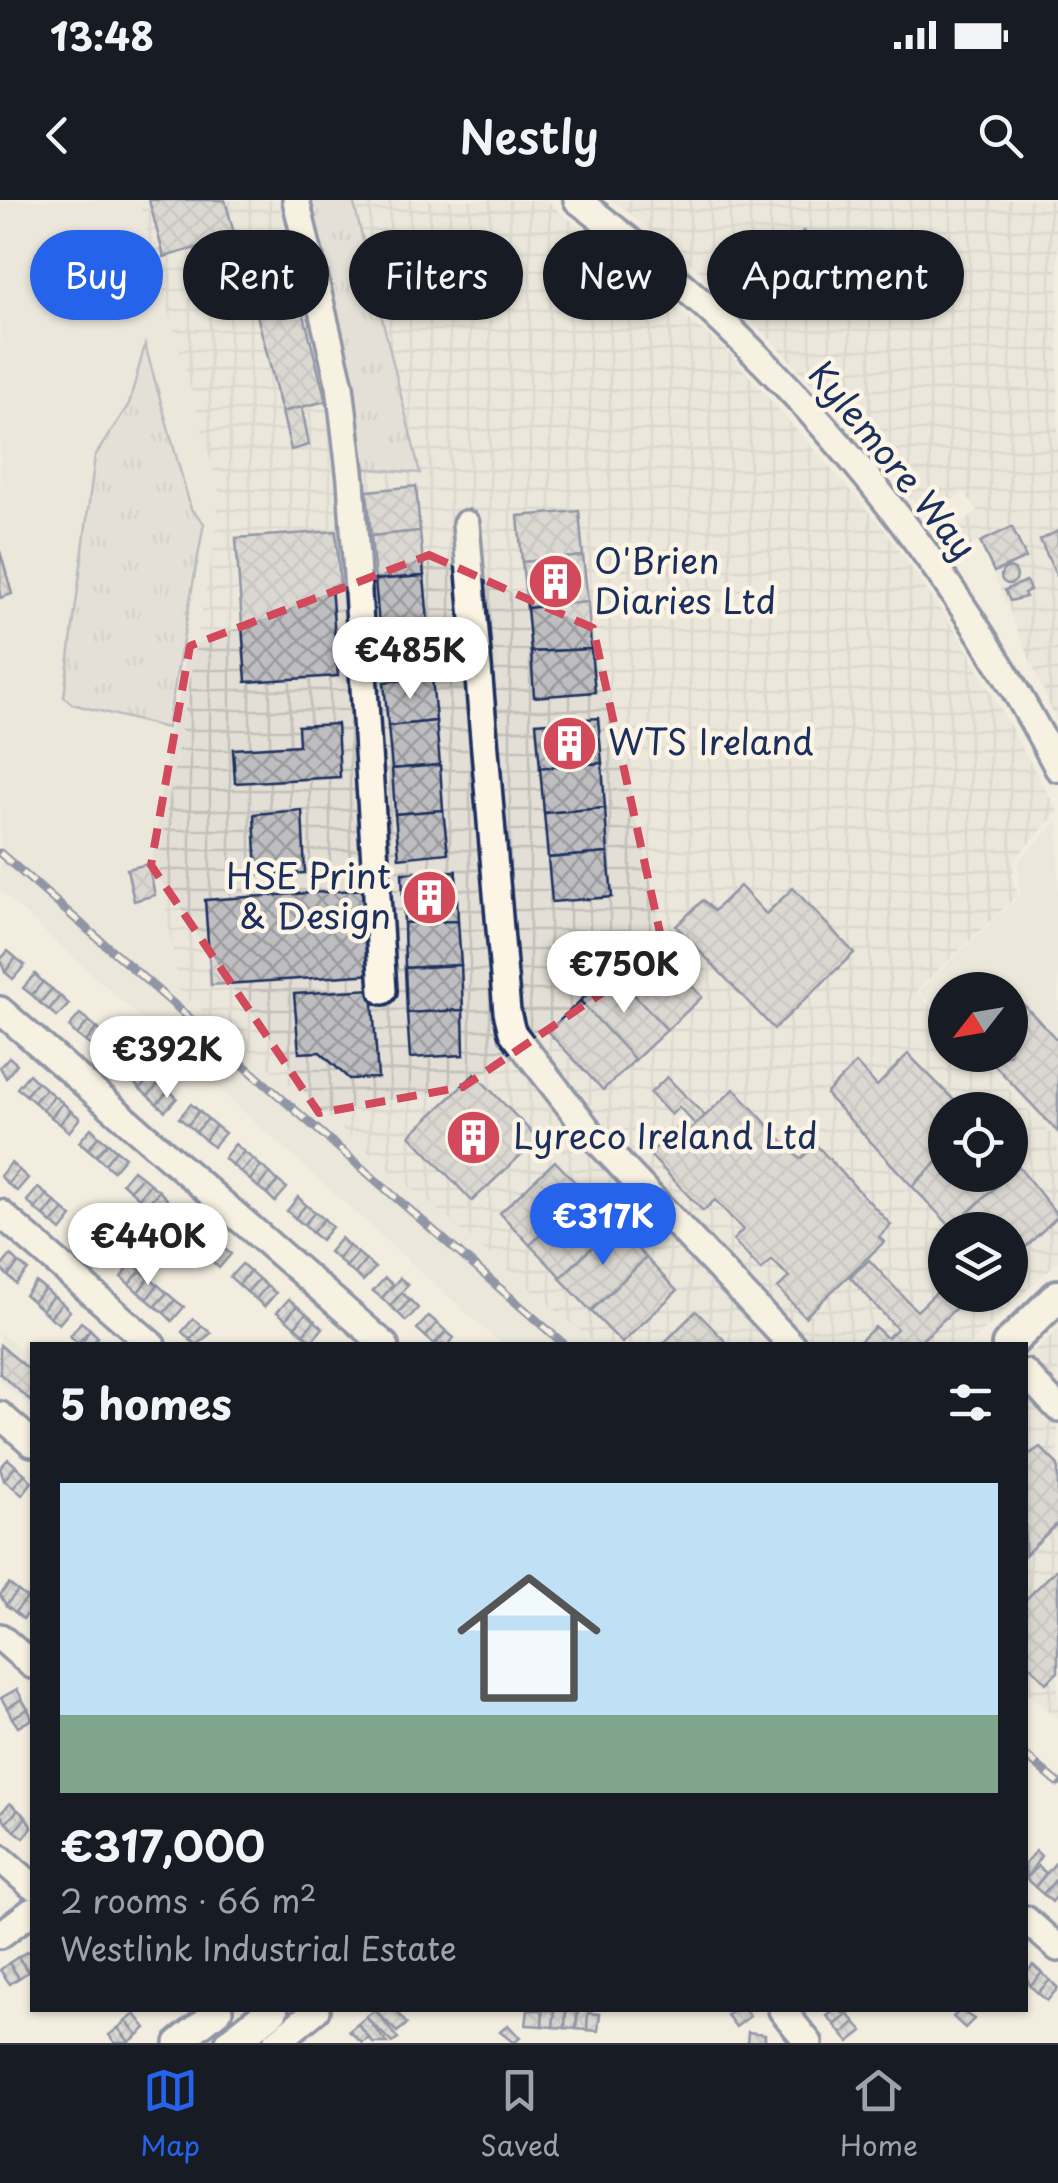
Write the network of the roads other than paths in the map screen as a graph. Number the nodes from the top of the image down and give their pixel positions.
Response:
1 (296, 200) edge
2 (577, 200) edge
3 (466, 524) dead end
4 (1058, 768) edge
5 (383, 991) dead end
6 (0, 1010) edge
7 (0, 1212) edge
8 (1058, 1296) edge
9 (149, 1342) edge
10 (382, 1342) edge
11 (789, 1342) edge
12 (1011, 1342) edge
13 (1028, 1377) edge
14 (1058, 1408) edge
15 (0, 1415) edge
16 (30, 1441) edge
17 (0, 1637) edge
18 (30, 1663) edge
19 (0, 1858) edge
20 (30, 1884) edge
21 (30, 1913) edge
22 (1028, 1922) edge
23 (0, 1936) edge
24 (1058, 1948) edge
25 (217, 2012) edge
26 (311, 2012) edge
27 (784, 2012) edge
28 (260, 2033) edge
29 (178, 2043) edge
30 (810, 2043) edge

1 - 5 street
2 - 4 street, Kylemore Way
3 - 11 street
6 - 10 street
7 - 9 street
8 - 12 main road
13 - 14 street
15 - 16 street
17 - 18 street
19 - 20 street
21 - 23 street
22 - 24 street
25 - 29 street
26 - 28 street
27 - 30 street

